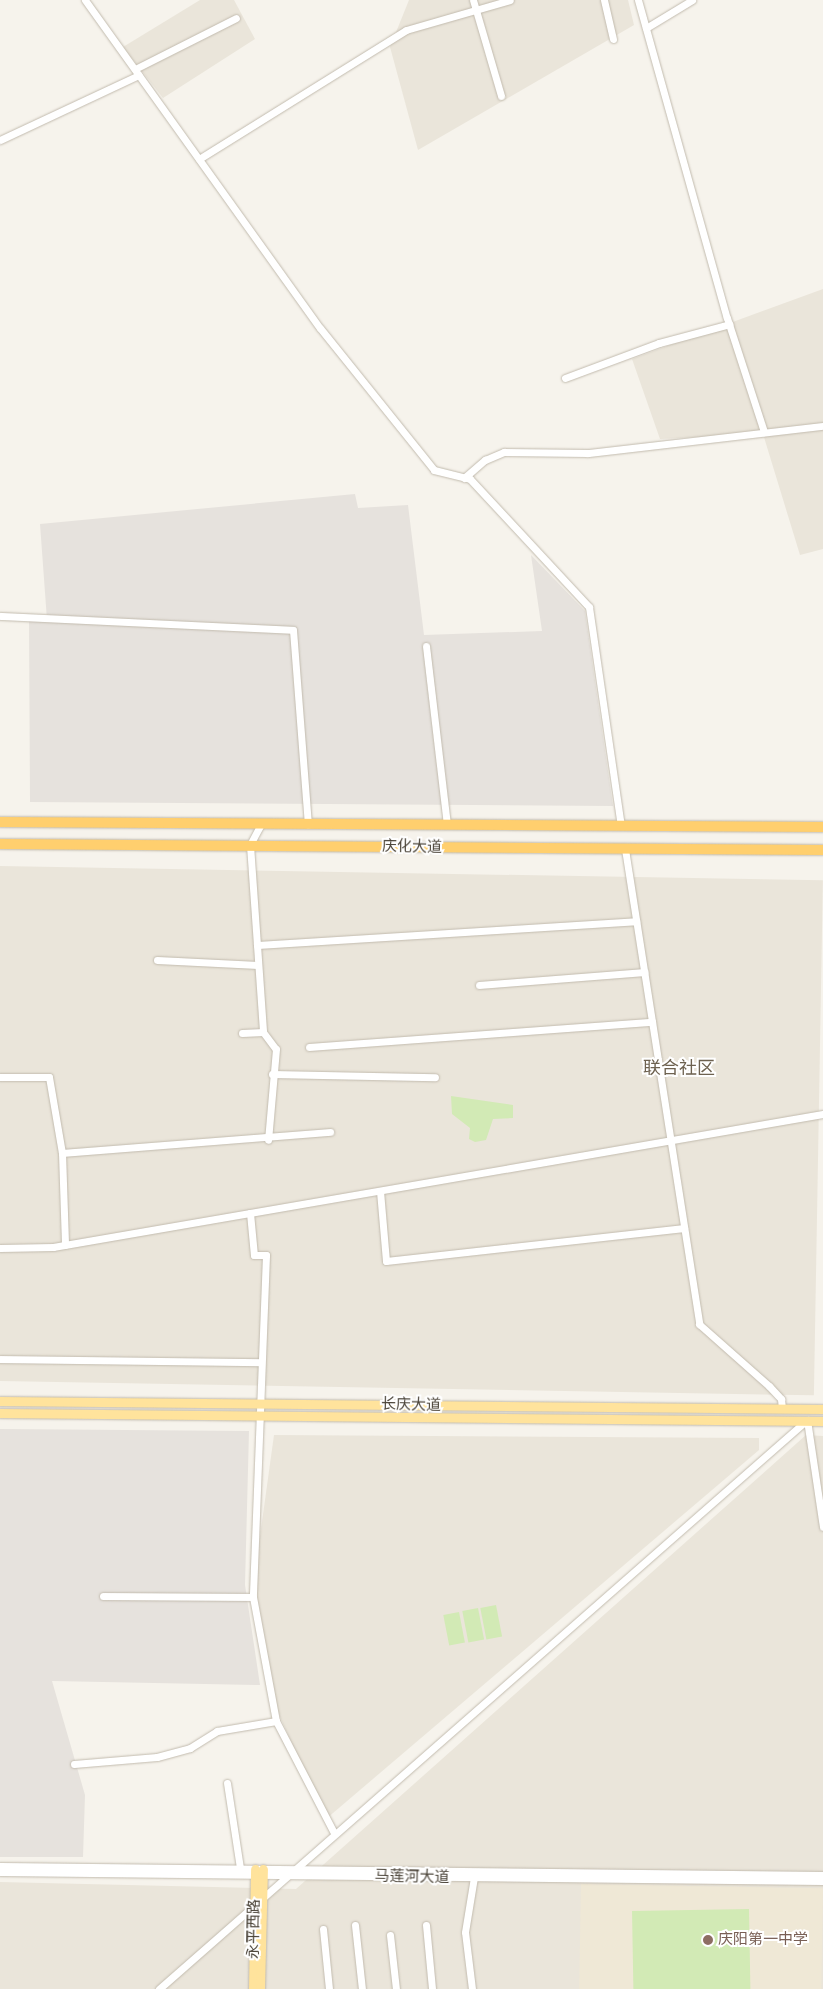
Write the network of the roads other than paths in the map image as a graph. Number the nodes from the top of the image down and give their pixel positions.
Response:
1 (85, 0) edge
2 (473, 0) edge
3 (510, 0) edge
4 (604, 0) edge
5 (638, 0) edge
6 (692, 0) edge
7 (475, 9) junction
8 (236, 18) dead end
9 (646, 28) junction
10 (614, 38) dead end
11 (137, 72) junction
12 (501, 96) dead end
13 (0, 140) edge
14 (199, 158) junction
15 (730, 324) junction
16 (564, 378) dead end
17 (823, 426) edge
18 (764, 432) junction
19 (464, 478) junction
20 (0, 616) edge
21 (426, 646) dead end
22 (0, 822) edge
23 (261, 824) junction
24 (308, 824) junction
25 (447, 824) junction
26 (621, 826) junction
27 (823, 827) edge
28 (0, 844) edge
29 (250, 845) junction
30 (625, 849) junction
31 (823, 850) edge
32 (636, 921) junction
33 (256, 946) junction
34 (157, 960) dead end
35 (258, 965) junction
36 (644, 972) junction
37 (479, 985) dead end
38 (652, 1022) junction
39 (264, 1032) junction
40 (242, 1033) dead end
41 (309, 1047) dead end
42 (272, 1074) junction
43 (0, 1077) edge
44 (435, 1077) dead end
45 (50, 1079) junction
46 (0, 1081) edge
47 (823, 1114) edge
48 (330, 1132) dead end
49 (268, 1140) junction
50 (671, 1141) junction
51 (62, 1153) junction
52 (380, 1191) junction
53 (250, 1213) junction
54 (684, 1228) junction
55 (65, 1245) junction
56 (0, 1248) edge
57 (0, 1359) edge
58 (260, 1362) junction
59 (0, 1401) edge
60 (258, 1403) junction
61 (782, 1408) junction
62 (823, 1409) edge
63 (0, 1413) edge
64 (258, 1416) junction
65 (807, 1420) junction
66 (823, 1421) edge
67 (823, 1527) edge
68 (103, 1596) dead end
69 (253, 1597) junction
70 (276, 1721) junction
71 (74, 1764) dead end
72 (227, 1783) dead end
73 (334, 1833) junction
74 (0, 1866) edge
75 (240, 1868) junction
76 (295, 1869) junction
77 (0, 1872) edge
78 (259, 1872) junction
79 (289, 1875) junction
80 (823, 1875) edge
81 (474, 1877) junction
82 (823, 1882) edge
83 (262, 1900) junction
84 (254, 1907) junction
85 (355, 1925) dead end
86 (426, 1925) dead end
87 (323, 1929) dead end
88 (390, 1935) dead end
89 (159, 1989) edge
90 (252, 1989) edge
91 (260, 1989) edge
92 (329, 1989) edge
93 (362, 1989) edge
94 (396, 1989) edge
95 (432, 1989) edge
96 (472, 1989) edge

1 - 11 street
2 - 7 street
3 - 7 street
4 - 10 street
5 - 9 street
6 - 9 street
7 - 12 street
7 - 14 street
8 - 11 street
9 - 15 street
11 - 13 street
11 - 14 street
14 - 19 street
15 - 16 street
15 - 18 street
17 - 18 street
18 - 19 street
19 - 26 street
20 - 24 street
21 - 25 street
22 - 23 highway, 庆化大道
23 - 24 highway, 庆化大道
23 - 29 street
24 - 25 highway, 庆化大道
25 - 26 highway, 庆化大道
26 - 27 highway, 庆化大道
28 - 29 highway, 庆化大道
29 - 30 highway, 庆化大道
29 - 33 street
30 - 31 highway, 庆化大道
30 - 32 street
32 - 33 street
32 - 36 street
33 - 35 street
34 - 35 street
35 - 39 street
36 - 37 street
36 - 38 street
38 - 41 street
38 - 50 street
39 - 40 street
39 - 42 street
42 - 44 street
42 - 49 street
43 - 45 street
45 - 46 street
45 - 51 street
47 - 50 street
48 - 49 street
49 - 51 street
50 - 52 street
50 - 54 street
51 - 55 street
52 - 53 street
52 - 54 street
53 - 55 street
53 - 58 street
54 - 61 street
55 - 56 street
57 - 58 street
58 - 60 street
59 - 60 main road, 长庆大道
60 - 61 main road, 长庆大道
60 - 64 street
61 - 62 main road, 长庆大道
63 - 64 main road, 长庆大道
64 - 65 main road, 长庆大道
64 - 69 street
65 - 66 main road, 长庆大道
65 - 67 street
65 - 73 street
68 - 69 street
69 - 70 street
70 - 71 street
70 - 73 street
72 - 75 street
73 - 76 street
74 - 75 street, 马莲河大道
75 - 78 street, 马莲河大道
76 - 78 street, 马莲河大道
76 - 79 street
76 - 80 street, 马莲河大道
77 - 78 street, 马莲河大道
78 - 79 street, 马莲河大道
78 - 83 main road, 永平西路
78 - 84 main road, 永平西路
79 - 81 street, 马莲河大道
79 - 83 street
81 - 82 street, 马莲河大道
81 - 96 street
83 - 84 street
83 - 91 main road, 永平西路
84 - 89 street
84 - 90 main road, 永平西路
85 - 93 street
86 - 95 street
87 - 92 street
88 - 94 street

